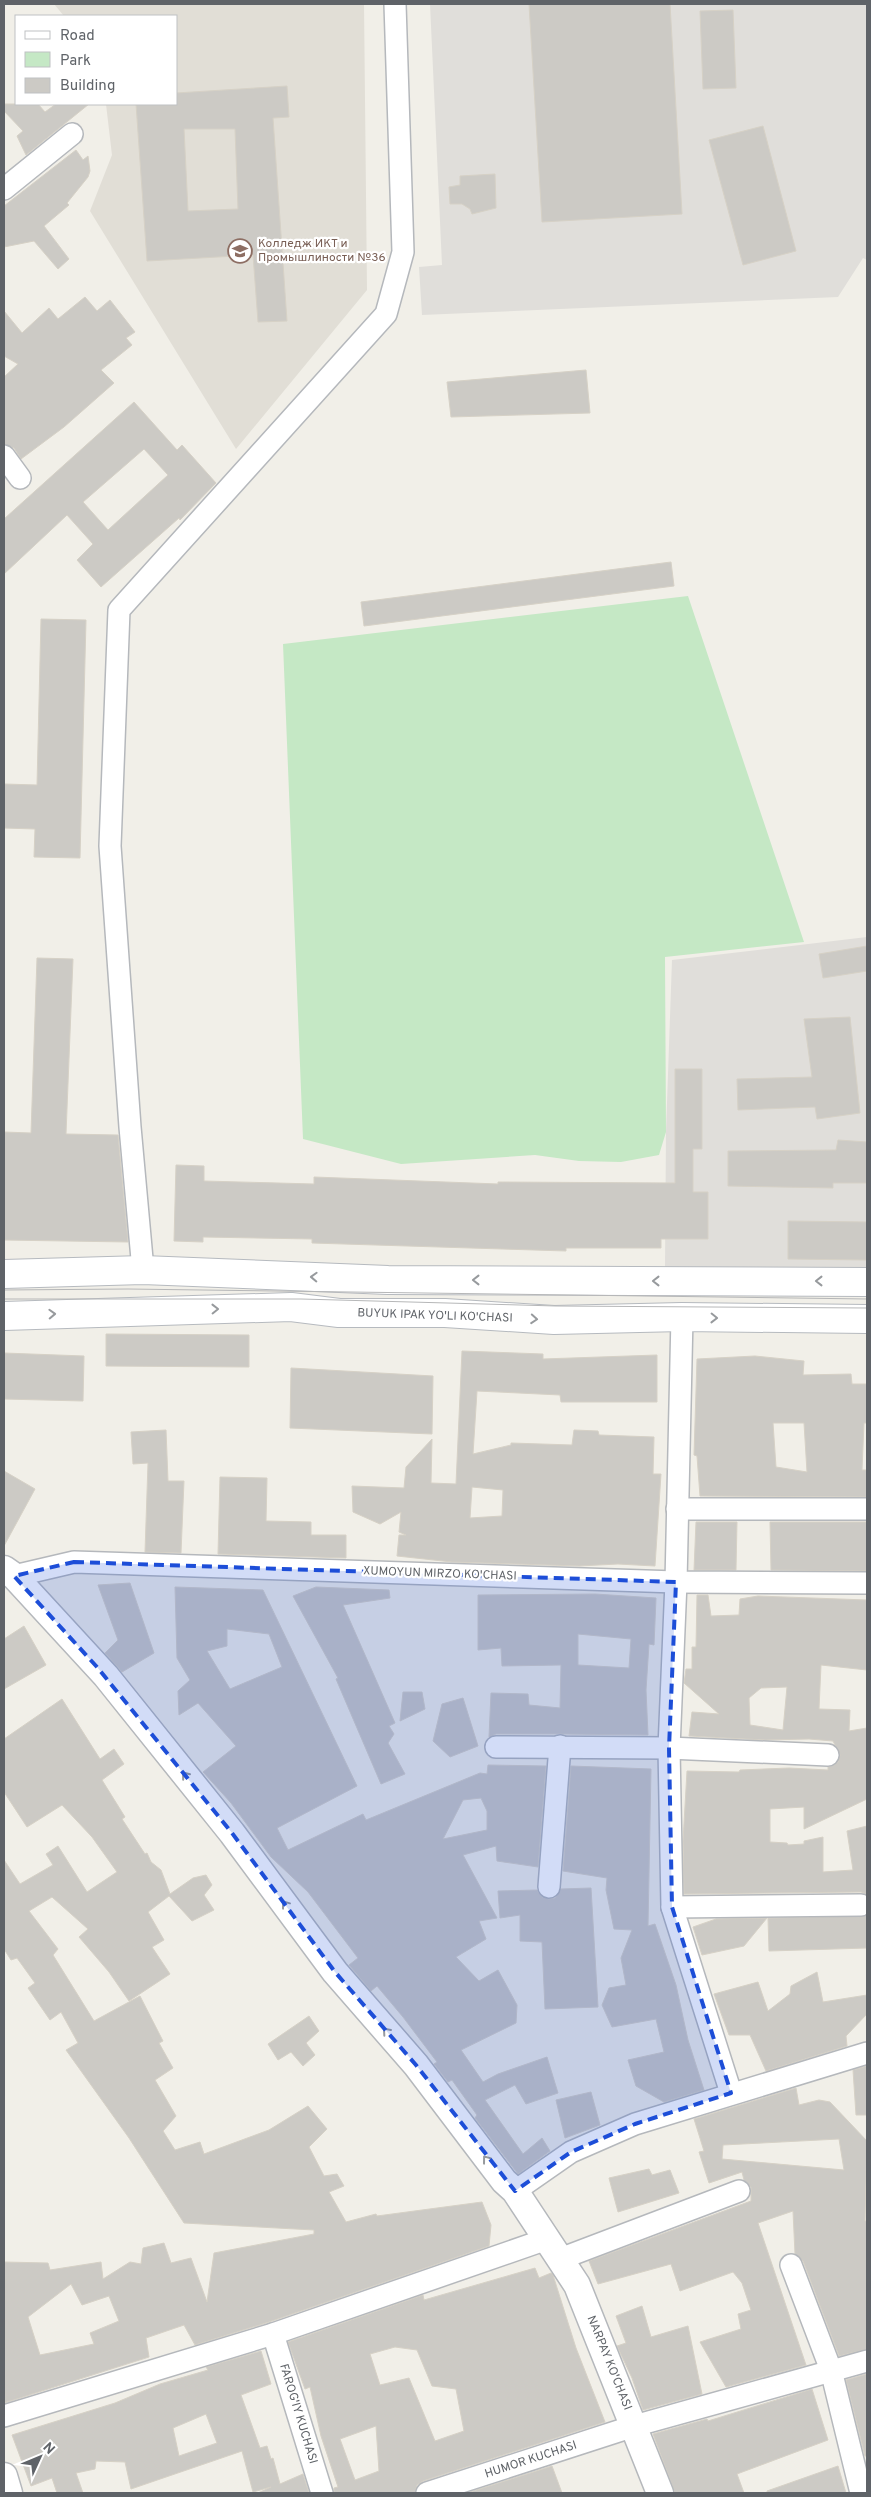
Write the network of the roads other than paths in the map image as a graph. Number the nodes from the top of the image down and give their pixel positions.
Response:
1 (395, 4) edge
2 (72, 134) dead end
3 (4, 189) edge
4 (4, 456) edge
5 (20, 478) dead end
6 (143, 1270) junction
7 (4, 1274) edge
8 (867, 1282) edge
9 (4, 1316) edge
10 (682, 1317) junction
11 (867, 1319) edge
12 (677, 1509) junction
13 (867, 1510) edge
14 (9, 1573) edge
15 (676, 1582) junction
16 (867, 1583) edge
17 (496, 1746) dead end
18 (560, 1746) junction
19 (669, 1748) junction
20 (828, 1755) dead end
21 (549, 1887) dead end
22 (861, 1905) dead end
23 (672, 1907) junction
24 (867, 2053) edge
25 (732, 2093) junction
26 (515, 2191) junction
27 (739, 2191) dead end
28 (553, 2249) junction
29 (791, 2265) dead end
30 (273, 2334) junction
31 (867, 2360) edge
32 (831, 2370) junction
33 (4, 2416) edge
34 (634, 2426) junction
35 (4, 2476) edge
36 (9, 2493) edge
37 (322, 2493) edge
38 (427, 2493) edge
39 (660, 2493) edge
40 (861, 2493) edge

1 - 6 street
2 - 3 street
4 - 5 street
6 - 7 main road
8 -> 6 main road
9 -> 10 main road, BUYUK IPAK YO'LI KO'CHASI
10 -> 11 main road, BUYUK IPAK YO'LI KO'CHASI
10 - 12 street
12 - 13 street
12 - 15 street
14 - 15 street, XUMOYUN MIRZO KO'CHASI
26 -> 14 street, NARPAY KO'CHASI
15 - 16 street, XUMOYUN MIRZO KO'CHASI
15 - 19 street
17 - 18 street
18 - 19 street
18 - 21 street
19 - 20 street
19 - 23 street
22 - 23 street
23 - 25 street
24 - 25 street
25 - 26 street
26 - 28 street, NARPAY KO'CHASI
27 - 28 street
28 - 30 street
28 - 34 street, NARPAY KO'CHASI
29 - 32 street
30 - 33 street
30 - 37 street, FAROG'IY KUCHASI
31 - 32 street, HUMOR KUCHASI
32 - 34 street, HUMOR KUCHASI
32 - 40 street
34 - 38 street, HUMOR KUCHASI
34 - 39 street, NARPAY KO'CHASI
35 - 36 street

